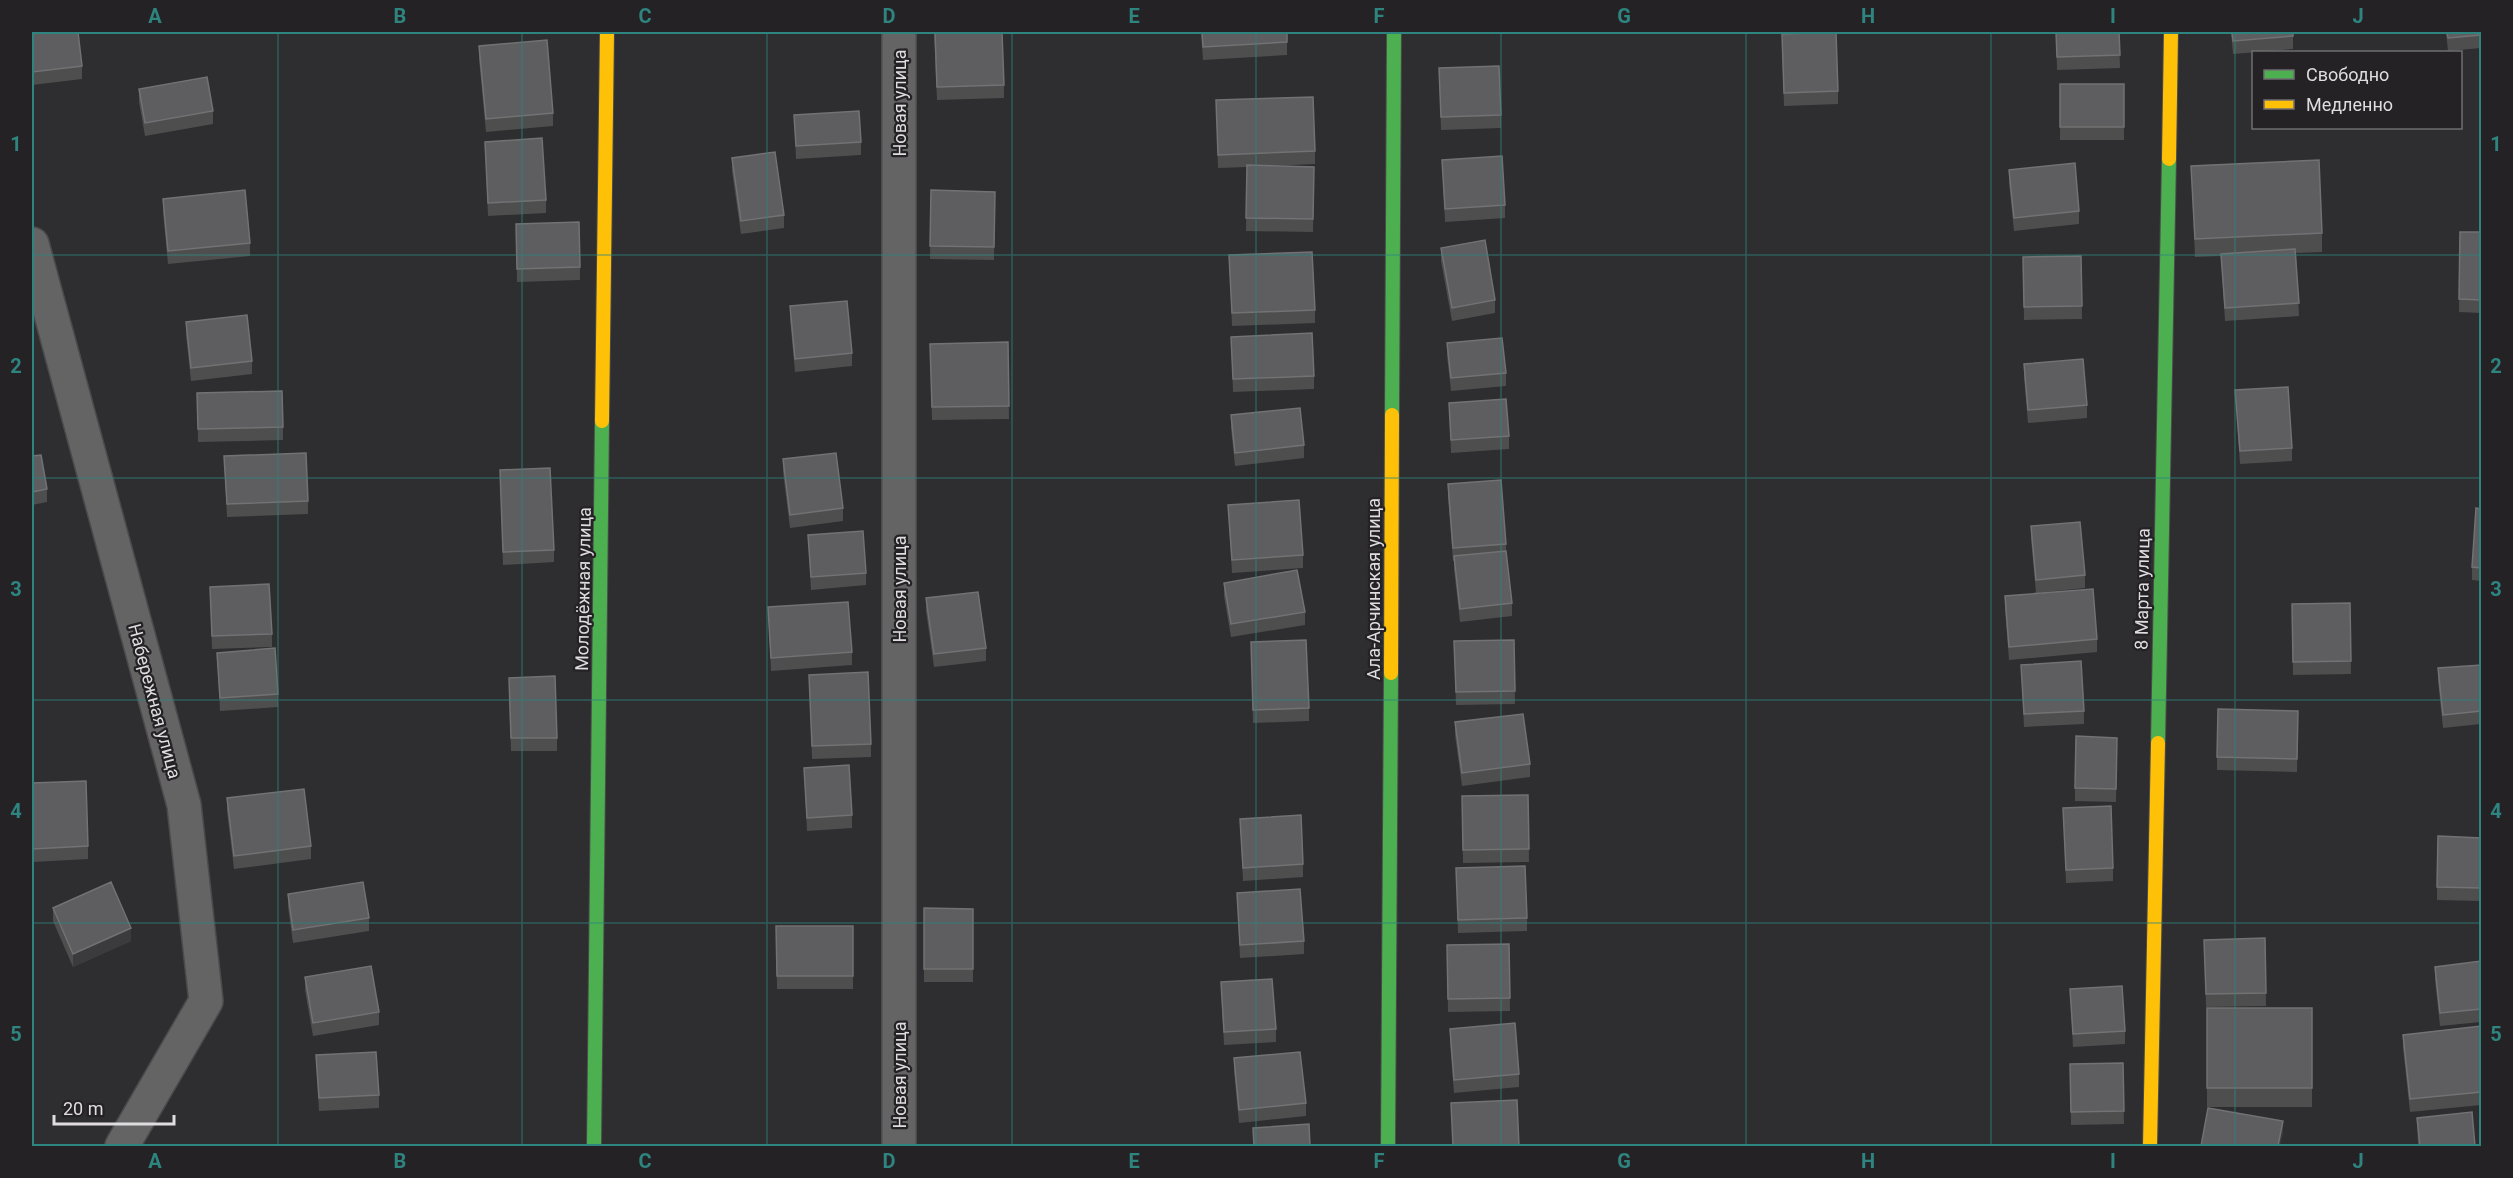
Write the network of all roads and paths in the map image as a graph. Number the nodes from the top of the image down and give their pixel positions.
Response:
1 (608, 32) edge
2 (899, 32) edge
3 (1401, 32) edge
4 (2171, 32) edge
5 (32, 244) edge
6 (122, 1146) edge
7 (594, 1146) edge
8 (899, 1146) edge
9 (1388, 1146) edge
10 (2150, 1146) edge

1 - 7 street, Молодёжная улица
2 - 8 street, Новая улица
3 - 9 street, Ала-Арчинская улица
4 - 10 street, 8 Марта улица
5 - 6 street, Набережная улица

